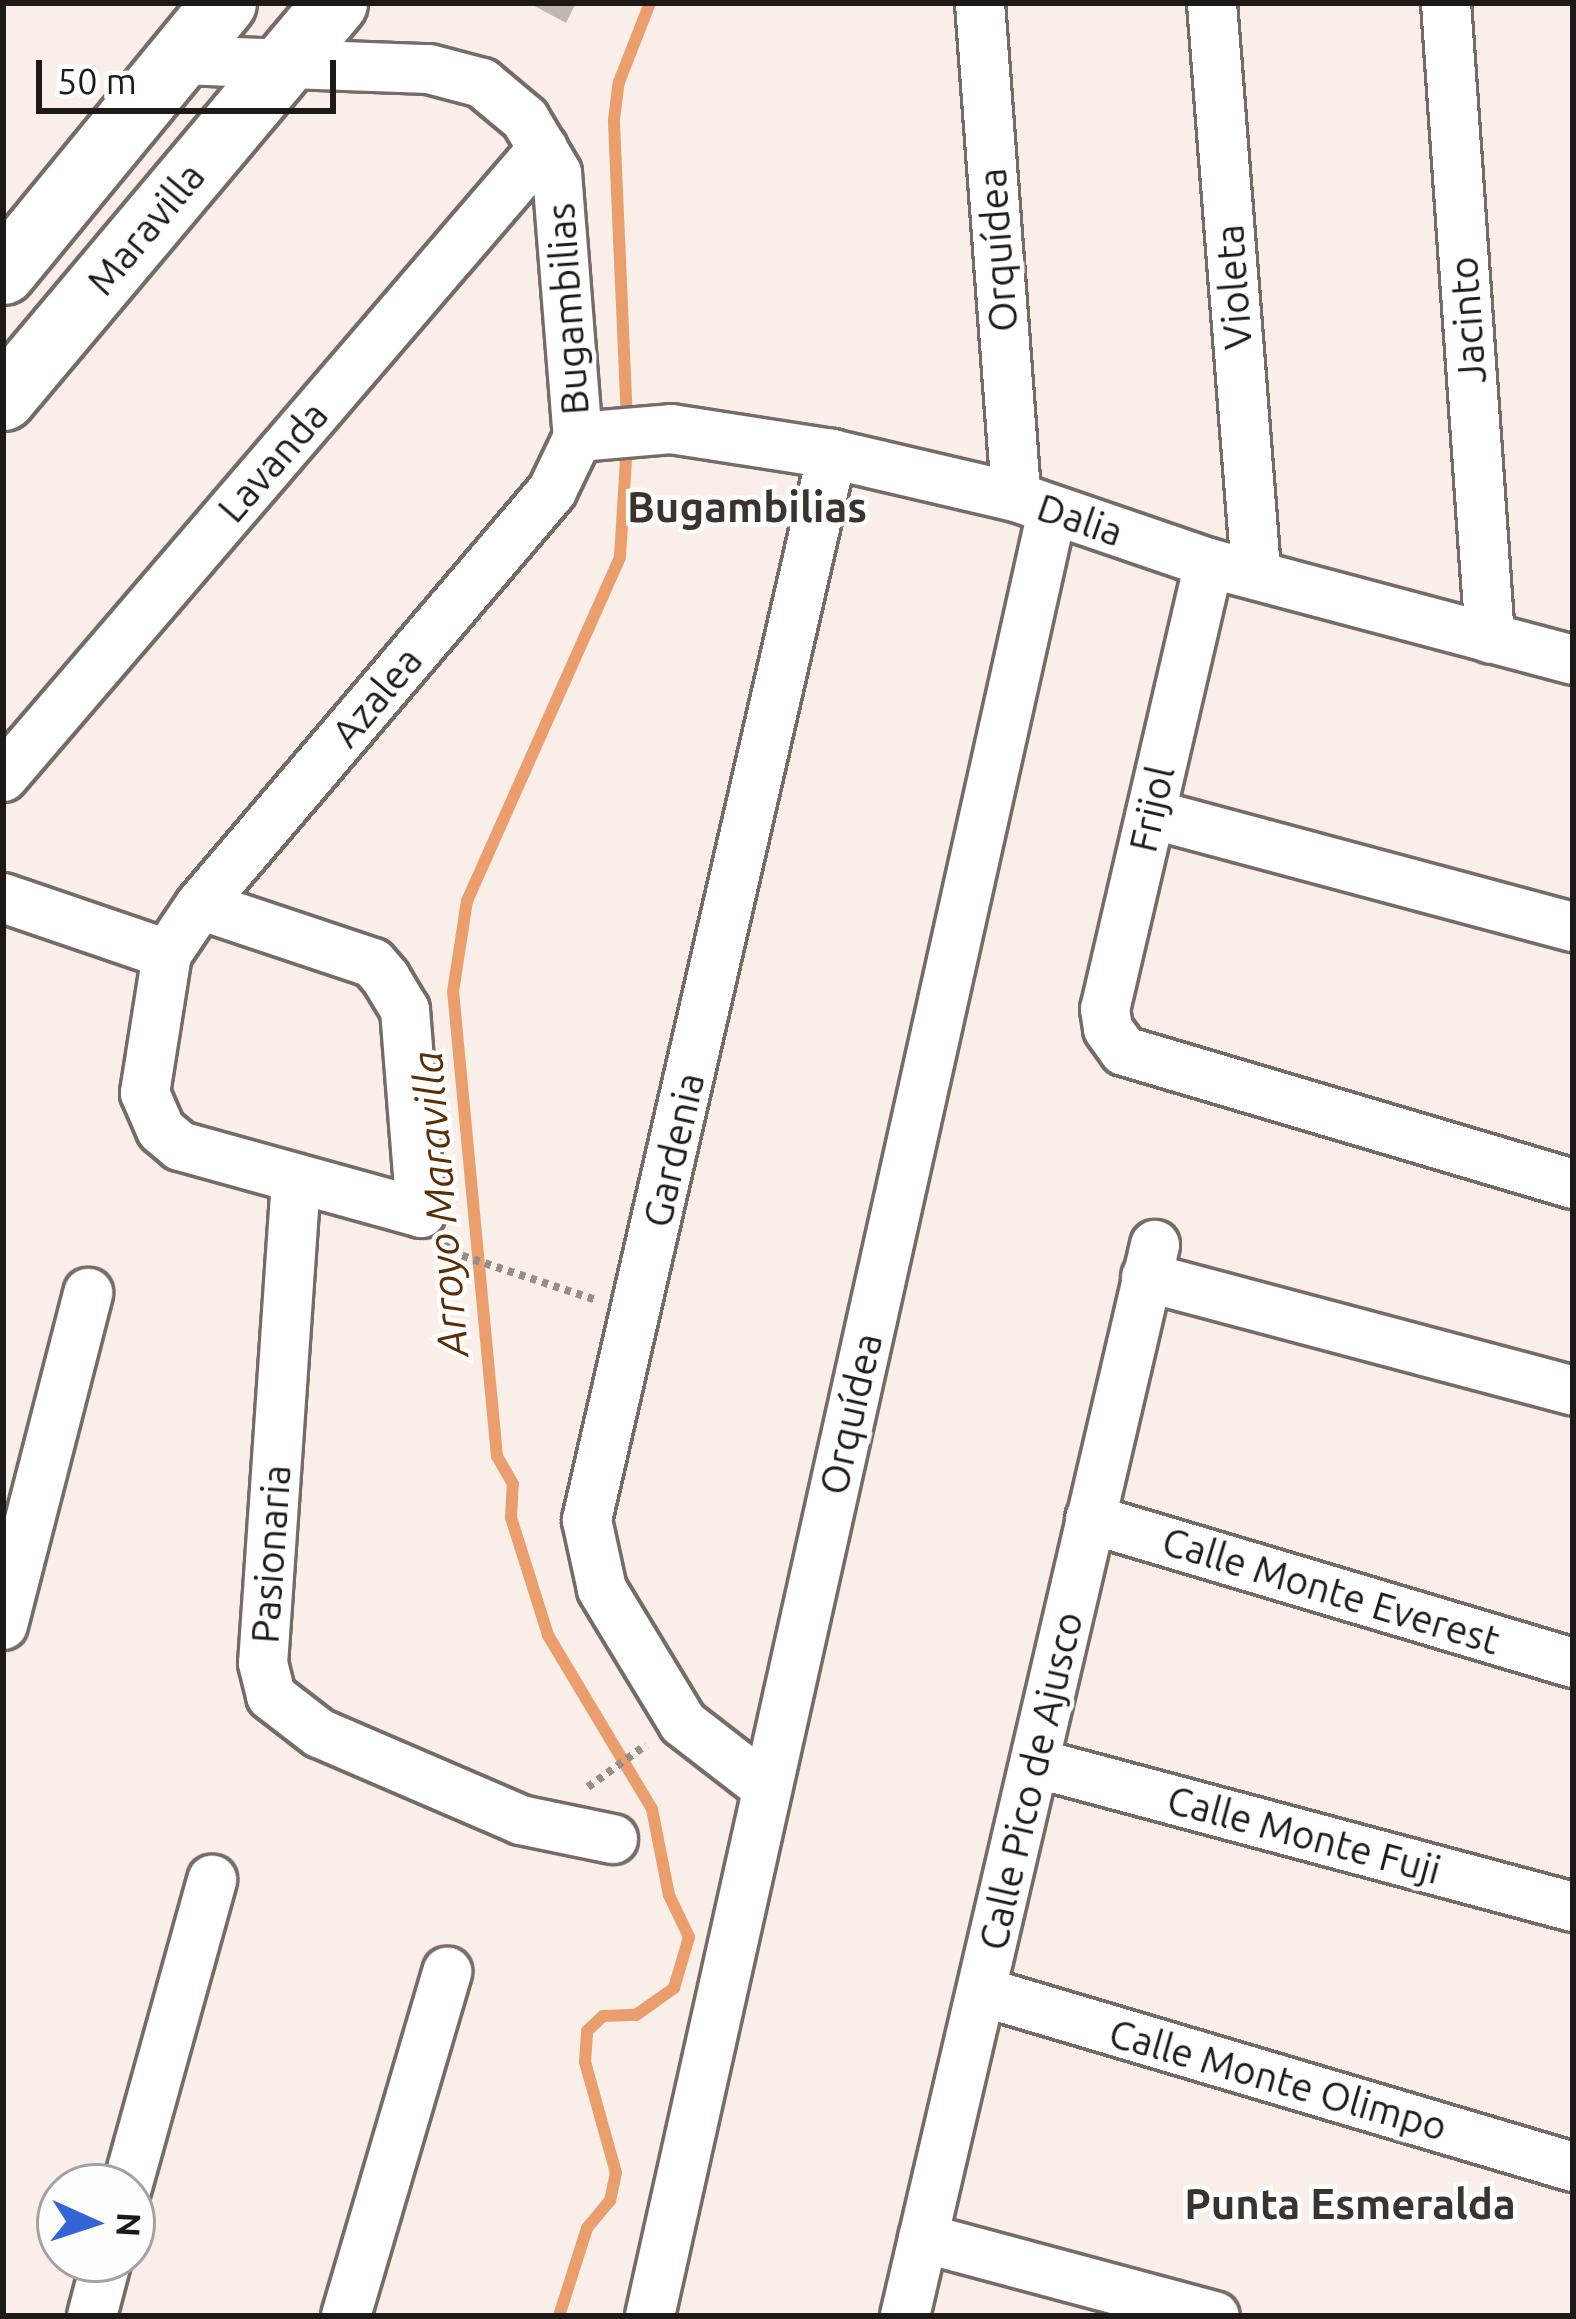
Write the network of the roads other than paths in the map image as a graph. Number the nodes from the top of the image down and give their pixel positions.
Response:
1 (224, 3) edge
2 (335, 3) edge
3 (980, 3) edge
4 (1212, 3) edge
5 (1446, 3) edge
6 (180, 60) junction
7 (284, 66) junction
8 (543, 148) junction
9 (3, 272) edge
10 (3, 398) edge
11 (587, 437) junction
12 (832, 454) junction
13 (1034, 505) junction
14 (1232, 567) junction
15 (1490, 638) junction
16 (1573, 660) edge
17 (3, 777) edge
18 (1150, 814) junction
19 (3, 898) edge
20 (200, 905) junction
21 (1573, 927) edge
22 (166, 954) junction
23 (296, 1180) junction
24 (1573, 1184) edge
25 (88, 1293) dead end
26 (1573, 1391) edge
27 (1090, 1519) junction
28 (3, 1625) edge
29 (1573, 1663) edge
30 (1034, 1763) junction
31 (767, 1788) junction
32 (613, 1839) dead end
33 (212, 1880) dead end
34 (1573, 1907) edge
35 (447, 1972) dead end
36 (983, 1992) junction
37 (134, 2163) edge
38 (1573, 2167) edge
39 (923, 2238) junction
40 (101, 2283) edge
41 (92, 2316) edge
42 (346, 2316) edge
43 (650, 2316) edge
44 (905, 2316) edge
45 (1215, 2316) edge

1 - 6 main road
2 - 7 main road, Maravilla
3 - 13 street, Orquídea
4 - 14 street, Violeta
5 - 15 street, Jacinto
6 - 7 street, Bugambilias
6 - 9 main road
7 - 8 street, Bugambilias
7 - 10 main road, Maravilla
8 - 11 street, Bugambilias
8 - 17 street, Lavanda
11 - 12 street, Dalia
11 - 20 street, Azalea
12 - 13 street, Dalia
12 - 31 street, Gardenia
13 - 14 street, Dalia
13 - 31 street, Orquídea
14 - 15 street, Dalia
14 - 18 street, Frijol
15 - 16 street, Dalia
18 - 21 street
18 - 24 street, Frijol
19 - 22 street
20 - 22 street, Azalea
20 - 23 street
22 - 23 street
23 - 32 street, Pasionaria
25 - 28 street
26 - 27 street, Calle Pico de Ajusco
27 - 29 street, Calle Monte Everest
27 - 30 street, Calle Pico de Ajusco
30 - 34 street, Calle Monte Fuji
30 - 36 street, Calle Pico de Ajusco
31 - 43 street, Orquídea
33 - 37 street
35 - 42 street
36 - 38 street, Calle Monte Olimpo
36 - 39 street, Calle Pico de Ajusco
39 - 44 street, Calle Pico de Ajusco
39 - 45 street
40 - 41 street

